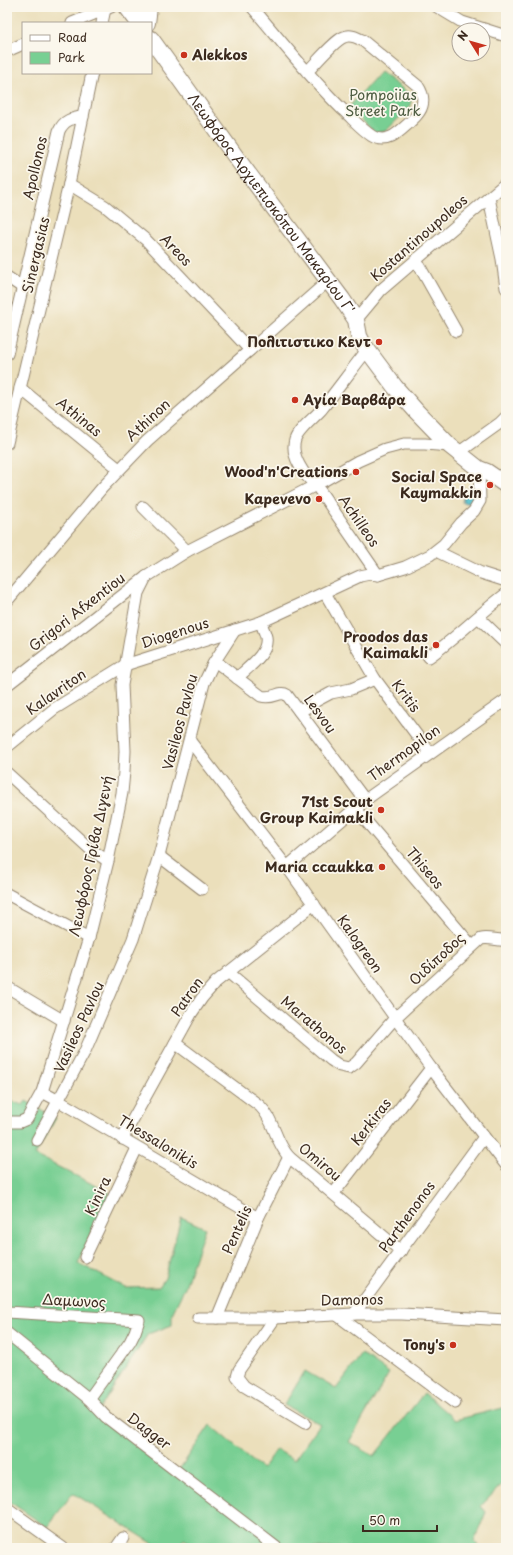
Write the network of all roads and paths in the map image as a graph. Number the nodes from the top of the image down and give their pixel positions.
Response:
1 (127, 7) edge
2 (149, 7) edge
3 (252, 7) edge
4 (437, 7) edge
5 (108, 8) edge
6 (74, 22) edge
7 (102, 22) edge
8 (138, 22) edge
9 (147, 22) edge
10 (506, 36) edge
11 (152, 40) edge
12 (22, 44) edge
13 (7, 51) edge
14 (307, 72) junction
15 (92, 74) edge
16 (83, 117) junction
17 (506, 183) edge
18 (69, 184) junction
19 (489, 198) junction
20 (60, 216) junction
21 (39, 217) junction
22 (504, 258) edge
23 (416, 260) junction
24 (7, 277) edge
25 (328, 281) junction
26 (22, 287) junction
27 (506, 288) edge
28 (356, 320) junction
29 (456, 331) dead end
30 (368, 349) junction
31 (250, 350) junction
32 (7, 354) edge
33 (20, 388) junction
34 (506, 416) edge
35 (9, 423) edge
36 (7, 443) edge
37 (454, 450) junction
38 (119, 469) junction
39 (479, 469) junction
40 (316, 485) junction
41 (506, 485) edge
42 (143, 507) dead end
43 (187, 551) junction
44 (436, 551) junction
45 (378, 575) junction
46 (146, 577) junction
47 (506, 582) edge
48 (325, 592) junction
49 (506, 594) edge
50 (7, 600) edge
51 (478, 617) junction
52 (261, 622) junction
53 (235, 630) junction
54 (506, 644) edge
55 (426, 653) dead end
56 (215, 661) junction
57 (125, 665) junction
58 (237, 678) junction
59 (375, 679) junction
60 (7, 685) edge
61 (506, 700) edge
62 (299, 711) junction
63 (190, 741) junction
64 (7, 747) edge
65 (430, 753) junction
66 (7, 773) edge
67 (365, 800) junction
68 (355, 808) junction
69 (159, 856) junction
70 (108, 861) junction
71 (287, 867) junction
72 (202, 889) dead end
73 (7, 894) edge
74 (314, 904) junction
75 (89, 938) junction
76 (506, 940) edge
77 (472, 946) junction
78 (228, 972) junction
79 (7, 987) edge
80 (395, 1018) junction
81 (64, 1021) junction
82 (175, 1044) junction
83 (431, 1068) junction
84 (42, 1092) junction
85 (59, 1101) junction
86 (7, 1122) edge
87 (484, 1137) junction
88 (122, 1139) junction
89 (37, 1140) dead end
90 (137, 1148) junction
91 (290, 1157) junction
92 (506, 1165) edge
93 (334, 1194) junction
94 (258, 1218) junction
95 (401, 1251) junction
96 (86, 1257) dead end
97 (7, 1312) edge
98 (354, 1314) junction
99 (337, 1315) junction
100 (198, 1318) dead end
101 (217, 1318) junction
102 (275, 1318) junction
103 (506, 1320) edge
104 (7, 1333) edge
105 (89, 1399) junction
106 (455, 1403) dead end
107 (305, 1423) dead end
108 (7, 1508) edge
109 (123, 1538) dead end
110 (63, 1548) edge
111 (116, 1548) edge
112 (276, 1548) edge

1 - 8 street
2 - 9 street
3 - 14 street
4 - 10 street
5 - 6 street
5 - 7 street
11 - 25 street, Λεωφόρος Αρχιεπισκόπου Μακαρίου Γ'
12 - 13 street
14 - 14 street
15 - 16 street, Sinergasias
16 - 18 street, Sinergasias
16 - 21 street, Apollonos
17 - 19 street, Kostantinoupoleos
18 - 20 street, Sinergasias
18 - 31 street, Areos
19 - 22 street
19 - 23 street, Kostantinoupoleos
20 - 21 street, Apollonos
20 - 33 street, Sinergasias
21 - 26 street, Apollonos
22 - 27 street
23 - 28 street, Kostantinoupoleos
23 - 29 street
24 - 26 street
25 - 28 street, Λεωφόρος Αρχιεπισκόπου Μακαρίου Γ'
25 - 31 street, Athinon
26 - 32 street, Apollonos
28 - 30 street, Λεωφόρος Αρχιεπισκόπου Μακαρίου Γ'
30 - 37 street, Λεωφόρος Αρχιεπισκόπου Μακαρίου Γ'
30 - 40 street, Achilleos
31 - 38 street, Athinon
33 - 35 street, Sinergasias
33 - 38 street, Athinas
34 - 37 street
35 - 36 street, Sinergasias
37 - 39 street, Λεωφόρος Αρχιεπισκόπου Μακαρίου Γ'
37 - 40 street
38 - 50 street, Athinon
39 - 41 street, Λεωφόρος Αρχιεπισκόπου Μακαρίου Γ'
39 - 44 street
40 - 43 street
40 - 45 street, Achilleos
42 - 43 street
43 - 46 street
44 - 45 street
44 - 47 street
45 - 48 street
46 - 57 street, Λεωφόρος Γρίβα Διγενή
46 - 60 street, Grigori Afxentiou
48 - 52 street
48 - 59 street, Kritis
49 - 51 street
51 - 54 street
51 - 55 street
52 - 53 street
52 - 58 street
53 - 56 street, Vasileos Pavlou
53 - 57 street, Diogenous
56 - 58 street, Lesvou
56 - 63 street, Vasileos Pavlou
57 - 64 street, Kalavriton
57 - 70 street, Λεωφόρος Γρίβα Διγενή
58 - 62 street, Lesvou
59 - 62 street
59 - 65 street, Kritis
61 - 65 street, Thermopilon
62 - 67 street, Lesvou
63 - 69 street, Vasileos Pavlou
63 - 71 street, Kalogreon
65 - 67 street, Thermopilon
66 - 70 street
67 - 68 street, Thermopilon
68 - 71 street, Thermopilon
68 - 77 street, Thiseos
69 - 72 street
69 - 85 street, Vasileos Pavlou
70 - 75 street, Λεωφόρος Γρίβα Διγενή
71 - 74 street, Kalogreon
73 - 75 street
74 - 78 street, Patron
74 - 80 street, Kalogreon
75 - 81 street, Λεωφόρος Γρίβα Διγενή
76 - 77 street, Οιδίποδος
77 - 80 street, Οιδίποδος
78 - 80 street, Marathonos
78 - 82 street, Patron
79 - 81 street
80 - 83 street, Kalogreon
81 - 84 street, Λεωφόρος Γρίβα Διγενή
82 - 88 street, Patron
82 - 91 street, Omirou
83 - 87 street, Kalogreon
83 - 93 street, Kerkiras
84 - 85 street, Thessalonikis
84 - 86 street, Λεωφόρος Γρίβα Διγενή
85 - 88 street, Thessalonikis
85 - 89 street, Vasileos Pavlou
87 - 92 street, Kalogreon
87 - 95 street, Parthenonos
88 - 90 street, Thessalonikis
90 - 94 street, Thessalonikis
90 - 96 street, Kinira
91 - 93 street, Omirou
91 - 94 street, Pentelis
93 - 95 street, Omirou
94 - 101 street, Pentelis
95 - 98 street, Parthenonos
97 - 105 street, Δαμωνος
98 - 99 street, Damonos
98 - 103 street, Damonos
99 - 102 street, Damonos
99 - 106 street
100 - 101 street, Damonos
101 - 102 street, Damonos
102 - 107 street
104 - 105 street, Dagger
105 - 112 street, Dagger
108 - 110 street
109 - 111 street

